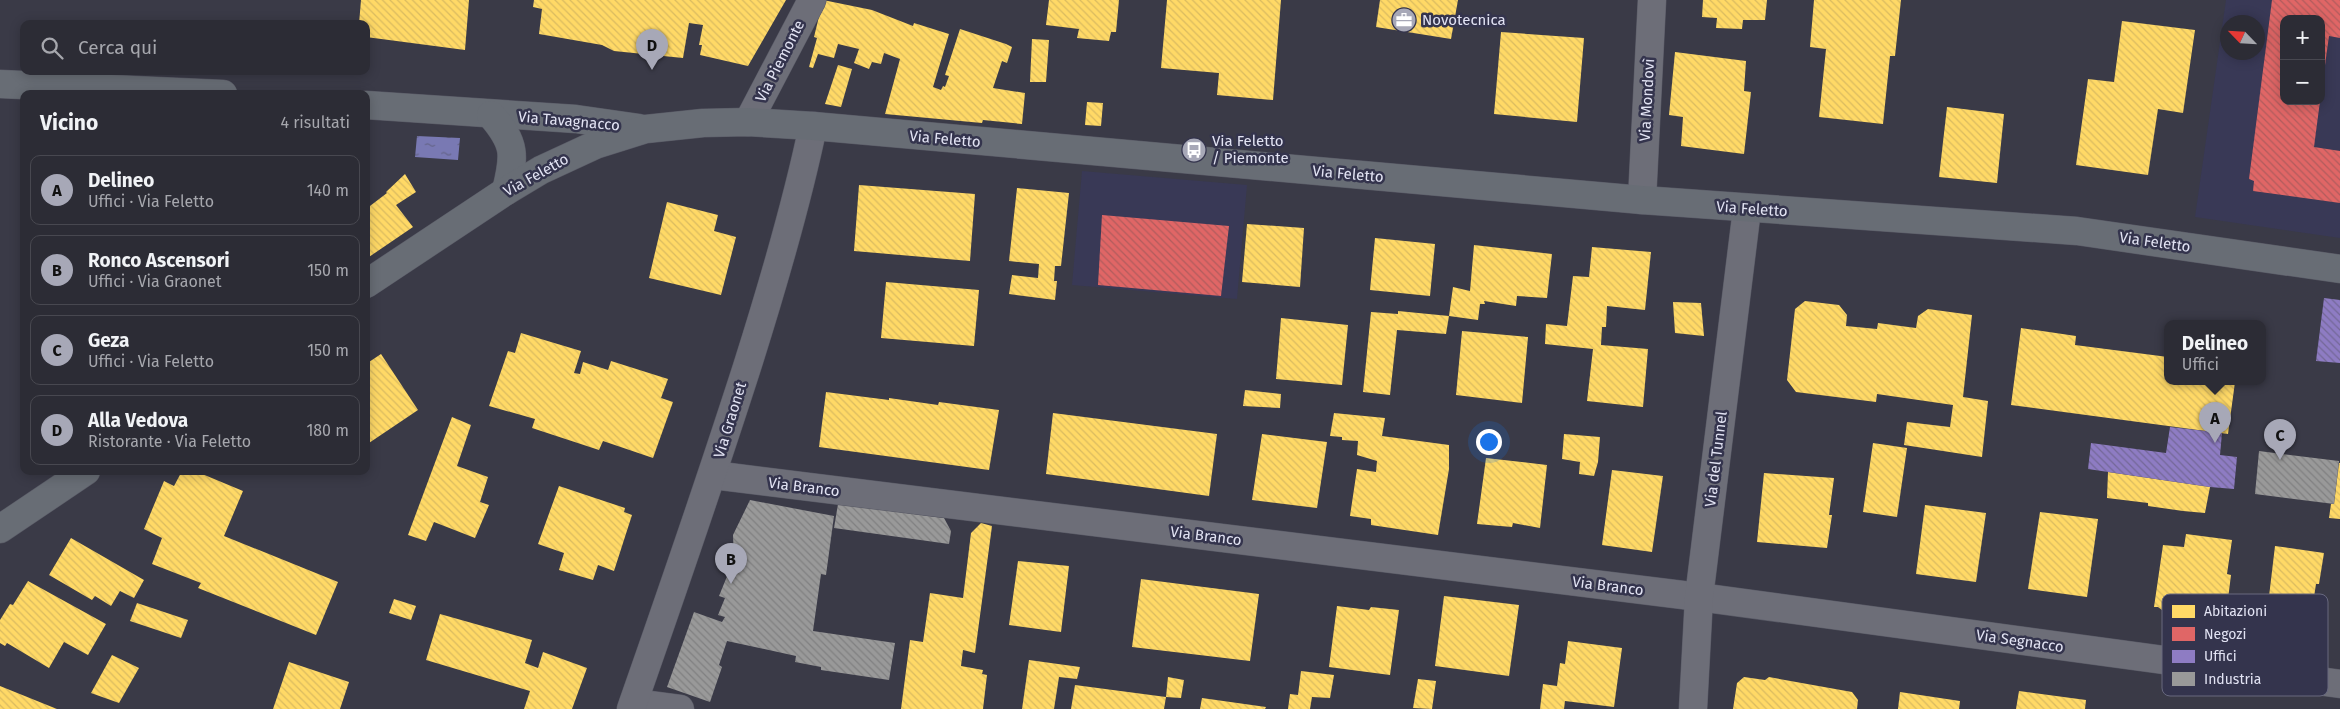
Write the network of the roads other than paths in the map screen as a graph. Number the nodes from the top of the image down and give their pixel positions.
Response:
1 (812, 0) edge
2 (1652, 0) edge
3 (0, 84) edge
4 (134, 90) edge
5 (370, 105) edge
6 (492, 115) junction
7 (748, 122) junction
8 (813, 126) junction
9 (646, 129) junction
10 (506, 191) junction
11 (1642, 200) junction
12 (1747, 209) junction
13 (2340, 269) edge
14 (370, 281) edge
15 (80, 475) edge
16 (712, 475) junction
17 (0, 529) edge
18 (1699, 597) junction
19 (2162, 660) edge
20 (633, 706) edge
21 (680, 709) edge
22 (1692, 709) edge

1 - 7 street, Via Piemonte
2 - 11 street, Via Mondovì
3 - 4 street
5 - 6 street, Via Tavagnacco
6 - 9 street, Via Tavagnacco
6 - 10 street, Via Tavagnacco
7 - 8 street, Via Feletto
7 - 9 street, Via Feletto
8 - 11 street, Via Feletto
8 - 16 street, Via Graonet
9 - 10 street, Via Feletto
10 - 14 street, Via Feletto
11 - 12 street, Via Feletto
12 - 13 street, Via Feletto
12 - 18 street, Via del Tunnel
15 - 17 street
16 - 18 street, Via Branco
16 - 20 street, Via Graonet
18 - 19 street, Via Segnacco
18 - 22 street, Via del Tunnel
20 - 21 street

